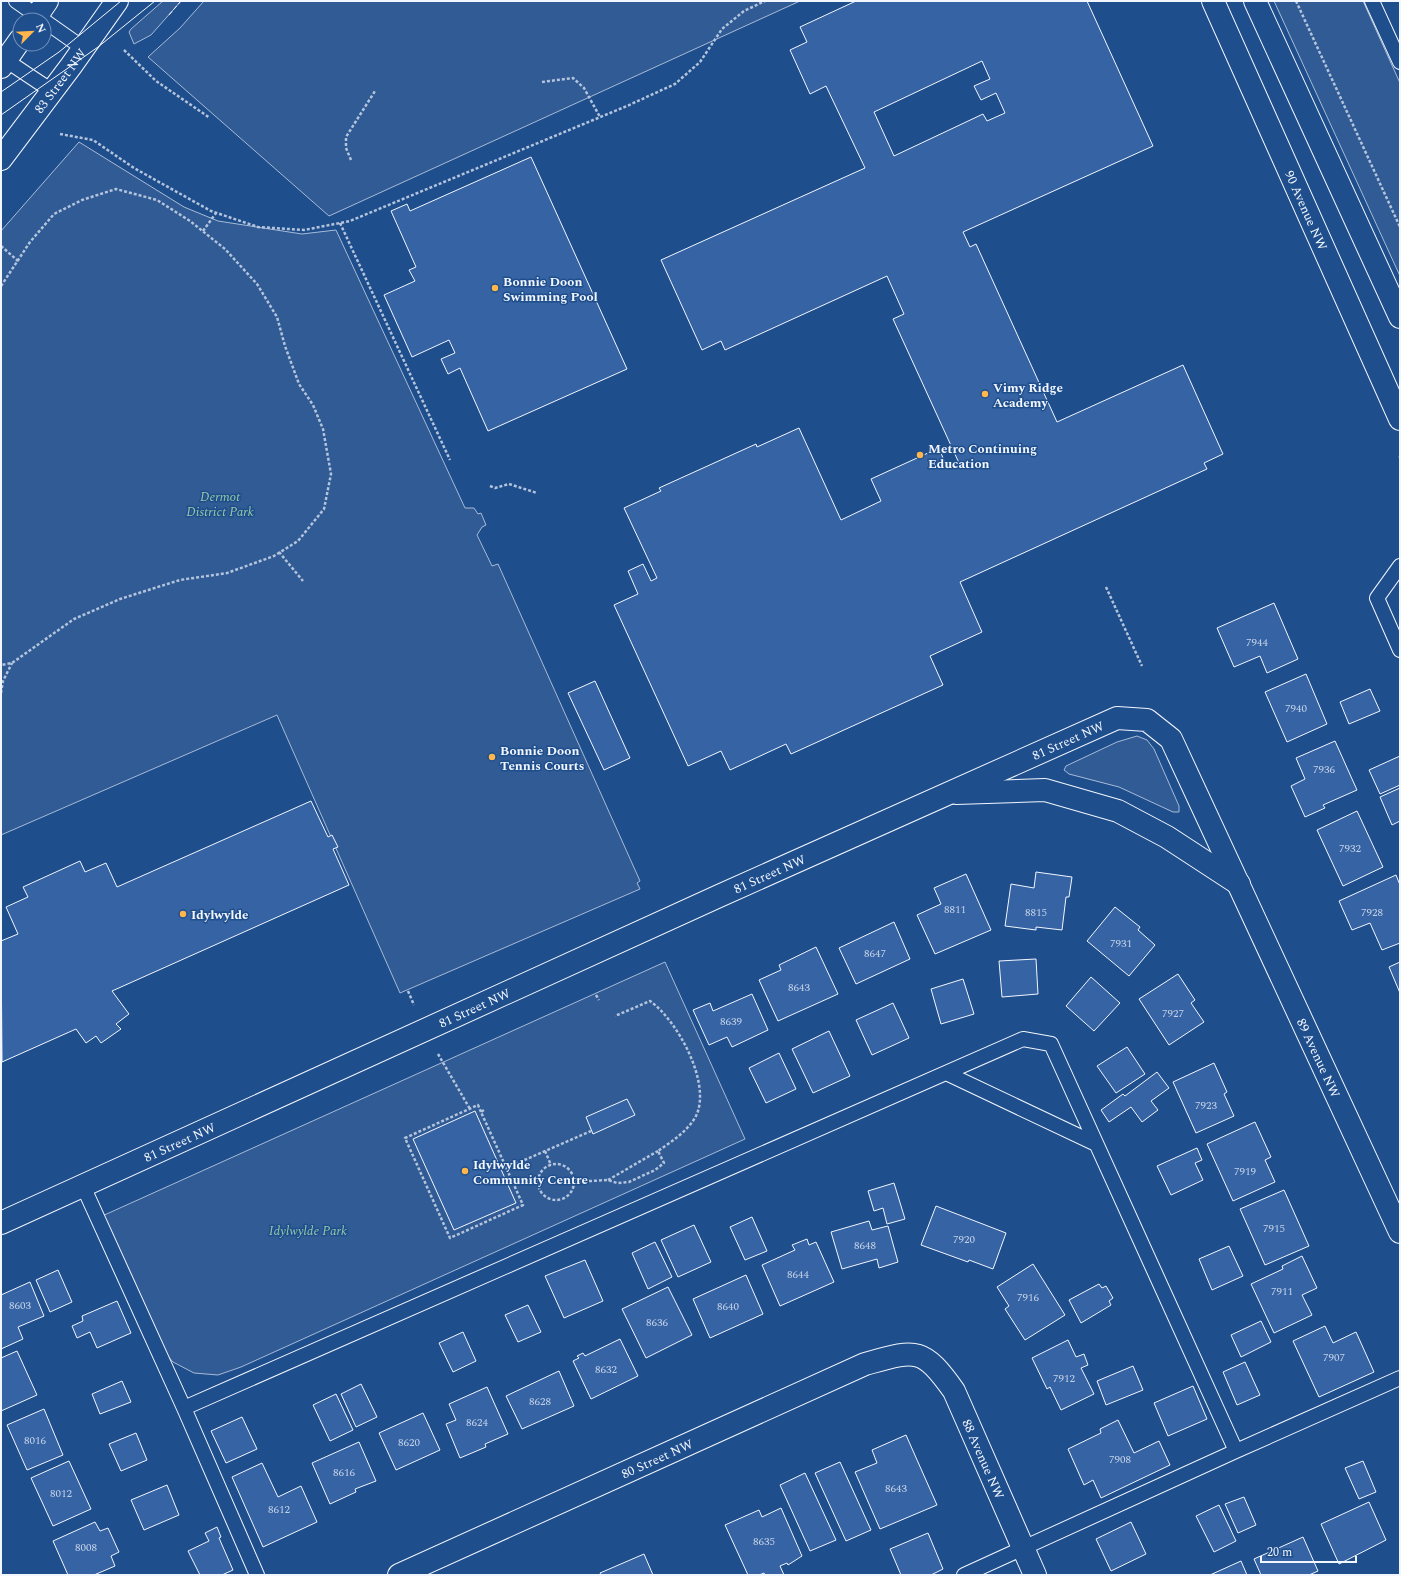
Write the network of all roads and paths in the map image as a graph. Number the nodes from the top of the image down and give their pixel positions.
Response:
1 (16, 1) edge
2 (117, 1) edge
3 (765, 1) edge
4 (1213, 1) edge
5 (1255, 1) edge
6 (1296, 1) edge
7 (1372, 1) edge
8 (39, 12) edge
9 (52, 23) edge
10 (83, 48) junction
11 (12, 50) edge
12 (124, 50) dead end
13 (3, 61) edge
14 (1400, 62) edge
15 (542, 82) dead end
16 (52, 91) junction
17 (375, 91) dead end
18 (600, 117) junction
19 (210, 118) dead end
20 (60, 134) dead end
21 (1, 159) edge
22 (351, 160) dead end
23 (216, 213) junction
24 (340, 223) junction
25 (1400, 227) edge
26 (203, 231) junction
27 (1, 246) edge
28 (18, 261) junction
29 (1, 286) edge
30 (1400, 318) edge
31 (1400, 419) edge
32 (450, 460) dead end
33 (490, 486) dead end
34 (537, 493) dead end
35 (279, 552) junction
36 (1400, 566) edge
37 (303, 581) dead end
38 (1106, 587) dead end
39 (1400, 650) edge
40 (12, 663) junction
41 (1, 665) edge
42 (1142, 666) dead end
43 (1, 693) edge
44 (1147, 720) joint
45 (947, 793) junction
46 (1239, 884) junction
47 (596, 995) dead end
48 (599, 1000) dead end
49 (615, 1016) dead end
50 (426, 1030) junction
51 (946, 1073) junction
52 (470, 1109) junction
53 (591, 1131) dead end
54 (1096, 1144) junction
55 (545, 1151) junction
56 (658, 1151) junction
57 (551, 1165) junction
58 (506, 1168) junction
59 (608, 1180) junction
60 (574, 1182) junction
61 (82, 1186) junction
62 (1, 1223) edge
63 (1400, 1232) edge
64 (917, 1354) joint
65 (1400, 1378) edge
66 (184, 1408) junction
67 (1236, 1451) junction
68 (1023, 1548) junction
69 (257, 1575) edge
70 (399, 1575) edge
71 (964, 1575) edge
72 (1035, 1575) edge

1 - 8 lane
2 - 10 street, 83 Street NW
3 - 18 path
4 - 31 street, 90 Avenue NW
5 - 30 street
6 - 25 path
7 - 14 lane
9 - 10 lane
10 - 16 street, 83 Street NW
11 - 13 street
12 - 19 path
13 - 16 lane
15 - 18 path
16 - 21 street, 83 Street NW
17 - 22 path
18 - 24 path
20 - 23 path
23 - 24 path
23 - 26 path
24 - 32 path
26 - 28 path
26 - 35 path
27 - 28 path
28 - 29 path
33 - 34 path
35 - 37 path
35 - 40 path
36 - 39 lane
38 - 42 path
40 - 41 path
40 - 43 path
44 - 45 street, 81 Street NW
44 - 46 street, 89 Avenue NW
45 - 46 street, 81 Street NW
45 - 50 street, 81 Street NW
46 - 63 street, 89 Avenue NW
47 - 48 path
49 - 56 path
50 - 52 path
50 - 61 street, 81 Street NW
51 - 54 lane
51 - 54 lane
51 - 66 lane
52 - 58 path
52 - 58 path
53 - 55 path
54 - 67 lane
55 - 57 path
55 - 58 path
56 - 59 path
56 - 59 path
57 - 60 path
57 - 60 path
59 - 60 path
61 - 62 street, 81 Street NW
61 - 66 lane
64 - 68 street, 88 Avenue NW
64 - 70 street, 80 Street NW
65 - 67 lane
66 - 69 lane
67 - 68 lane
68 - 71 lane
68 - 72 street, 88 Avenue NW

